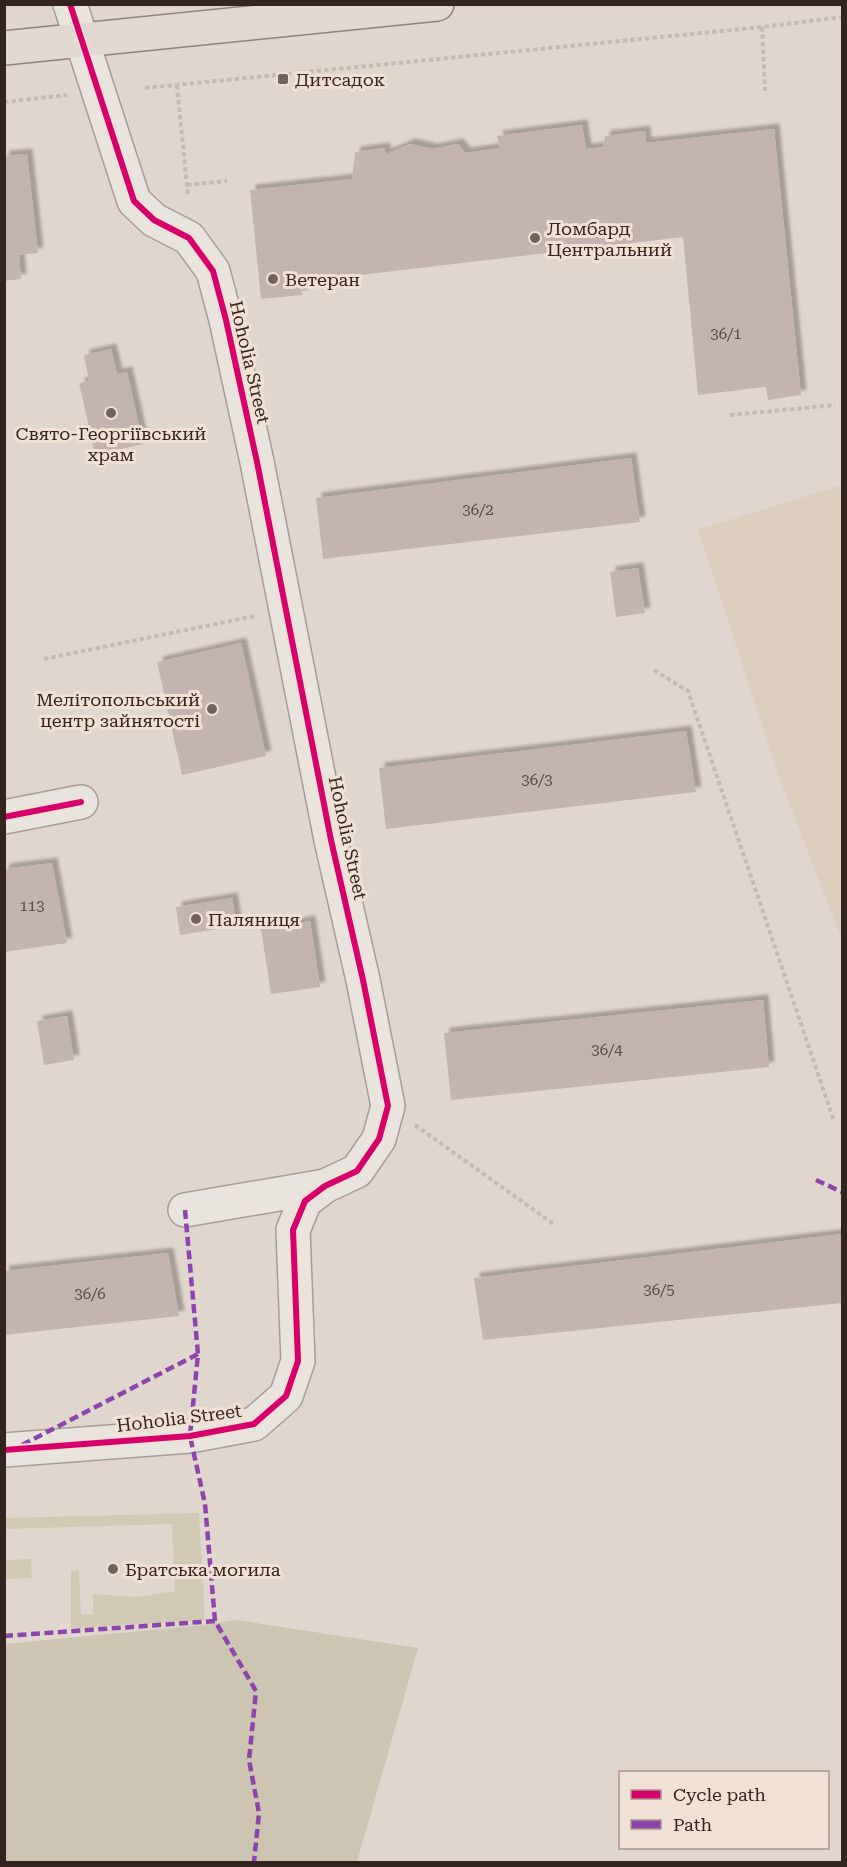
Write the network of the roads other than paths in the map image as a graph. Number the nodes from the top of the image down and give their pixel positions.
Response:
1 (70, 4) edge
2 (437, 4) edge
3 (81, 39) junction
4 (4, 48) edge
5 (81, 802) dead end
6 (4, 817) edge
7 (325, 1186) junction
8 (185, 1210) dead end
9 (4, 1450) edge

1 - 3 street, Hoholia Street
2 - 3 main road
3 - 4 main road
3 - 7 street, Hoholia Street
5 - 6 street
7 - 8 street
7 - 9 street, Hoholia Street

